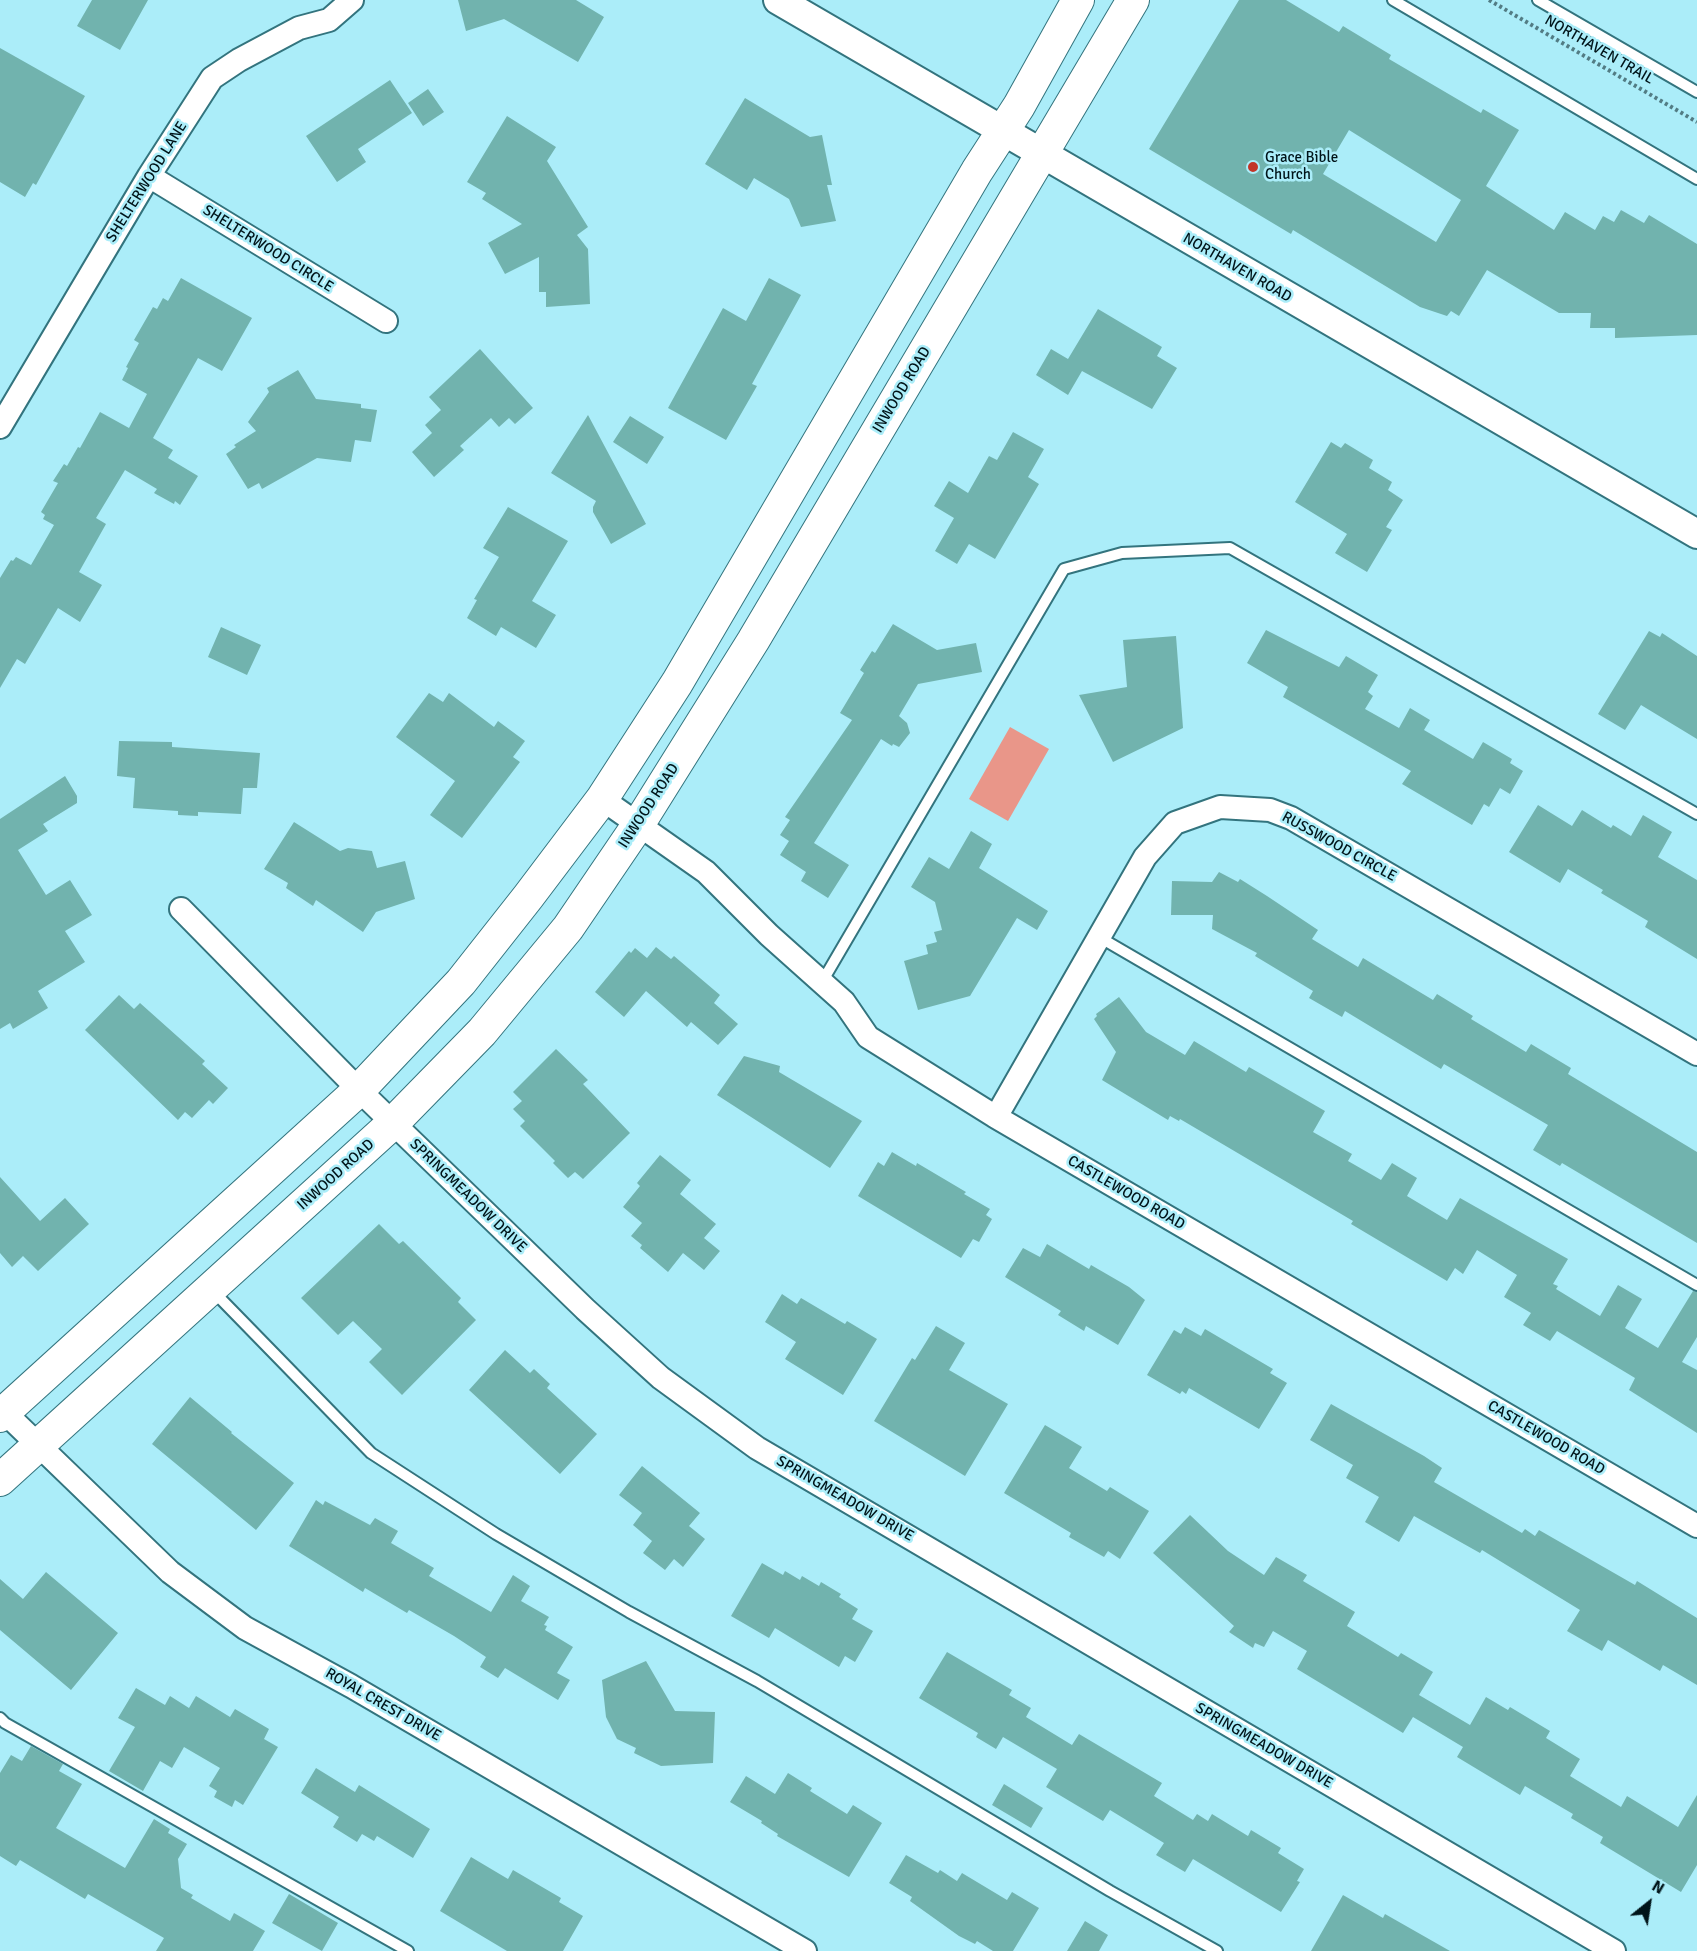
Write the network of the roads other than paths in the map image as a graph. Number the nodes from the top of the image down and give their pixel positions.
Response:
1 (352, 0) edge
2 (778, 0) edge
3 (1078, 0) edge
4 (1132, 0) edge
5 (1393, 0) edge
6 (1538, 0) edge
7 (1697, 92) edge
8 (1004, 132) junction
9 (1042, 154) junction
10 (149, 176) junction
11 (1697, 179) edge
12 (386, 321) dead end
13 (0, 427) edge
14 (1697, 534) edge
15 (602, 799) junction
16 (1697, 814) edge
17 (638, 825) junction
18 (182, 909) dead end
19 (1099, 937) junction
20 (822, 982) junction
21 (1697, 1054) edge
22 (359, 1090) junction
23 (996, 1117) junction
24 (393, 1123) junction
25 (1697, 1285) edge
26 (211, 1288) junction
27 (1, 1412) edge
28 (38, 1445) junction
29 (0, 1479) edge
30 (1697, 1526) edge
31 (0, 1718) edge
32 (408, 1951) edge
33 (805, 1951) edge
34 (1217, 1951) edge
35 (1614, 1951) edge

1 - 10 street, SHELTERWOOD LANE
2 - 8 street, NORTHAVEN ROAD
3 - 8 main road
4 - 9 main road, INWOOD ROAD
5 - 11 lane
6 - 7 lane
8 - 9 street, NORTHAVEN ROAD
8 - 15 main road
9 - 14 street, NORTHAVEN ROAD
9 - 17 main road, INWOOD ROAD
10 - 12 street, SHELTERWOOD CIRCLE
10 - 13 street, SHELTERWOOD LANE
15 - 17 street, CASTLEWOOD ROAD
15 - 22 main road
16 - 20 lane
17 - 20 street, CASTLEWOOD ROAD
17 - 24 main road, INWOOD ROAD
18 - 22 street, SPRINGMEADOW DRIVE
19 - 21 street, RUSSWOOD CIRCLE
19 - 23 street, RUSSWOOD CIRCLE
19 - 25 lane
20 - 23 street, CASTLEWOOD ROAD
22 - 24 street, SPRINGMEADOW DRIVE
22 - 27 main road
23 - 30 street, CASTLEWOOD ROAD
24 - 26 main road, INWOOD ROAD
24 - 35 street, SPRINGMEADOW DRIVE
26 - 28 main road, INWOOD ROAD
26 - 34 lane
27 - 28 street, ROYAL CREST DRIVE
28 - 29 main road, INWOOD ROAD
28 - 33 street, ROYAL CREST DRIVE
31 - 32 lane

